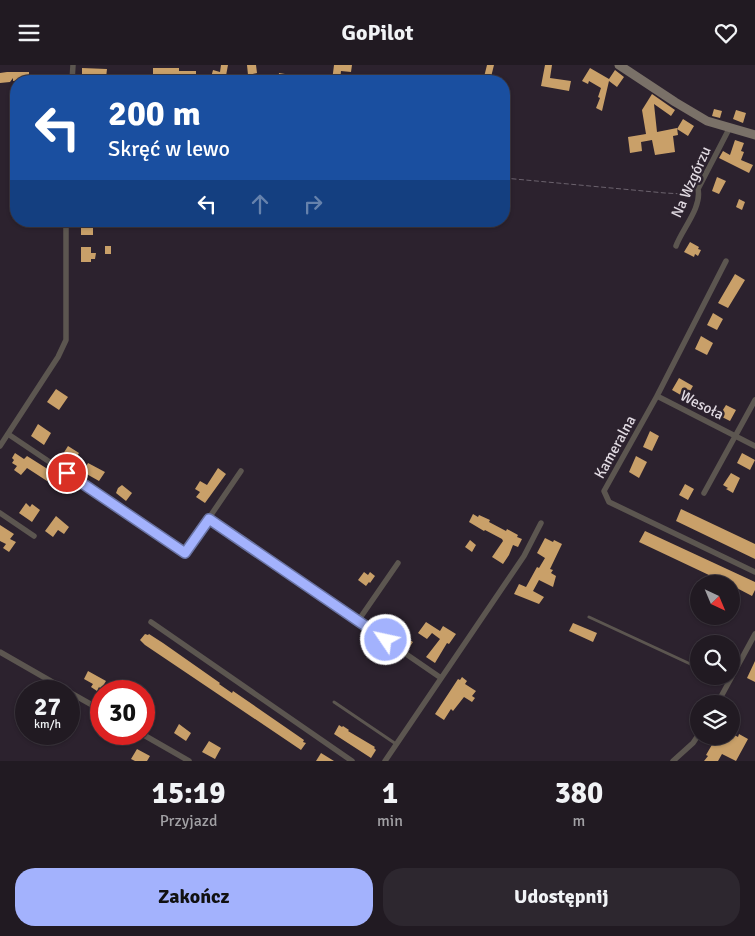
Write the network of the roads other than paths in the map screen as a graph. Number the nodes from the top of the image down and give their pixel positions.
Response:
1 (619, 65) edge
2 (729, 129) junction
3 (755, 135) edge
4 (66, 227) edge
5 (676, 246) dead end
6 (726, 261) dead end
7 (657, 396) junction
8 (755, 400) edge
9 (8, 434) junction
10 (736, 436) junction
11 (0, 446) edge
12 (755, 446) edge
13 (241, 471) dead end
14 (704, 493) dead end
15 (0, 513) edge
16 (209, 519) junction
17 (541, 523) dead end
18 (34, 536) dead end
19 (398, 563) dead end
20 (755, 572) edge
21 (589, 617) dead end
22 (358, 621) junction
23 (151, 622) dead end
24 (755, 634) edge
25 (0, 652) edge
26 (740, 660) edge
27 (690, 664) edge
28 (441, 678) junction
29 (49, 680) edge
30 (334, 702) dead end
31 (155, 741) edge
32 (397, 744) junction
33 (691, 745) edge
34 (190, 761) edge
35 (352, 761) edge
36 (385, 761) edge
37 (673, 761) edge

1 - 2 street
2 - 3 street
2 - 5 street, Na Wzgórzu
4 - 9 street
6 - 7 street, Kameralna
7 - 10 street, Wesoła
7 - 20 street, Kameralna
8 - 10 street, Wesoła
9 - 11 street
9 - 16 street
10 - 12 street, Wesoła
10 - 14 street, Wesoła
13 - 16 street
15 - 18 street
16 - 22 street
17 - 28 street
19 - 22 street
21 - 27 lane
22 - 28 street
23 - 35 street
24 - 26 street
25 - 29 street
28 - 32 street
30 - 32 lane
31 - 34 street
32 - 36 street
33 - 37 street

